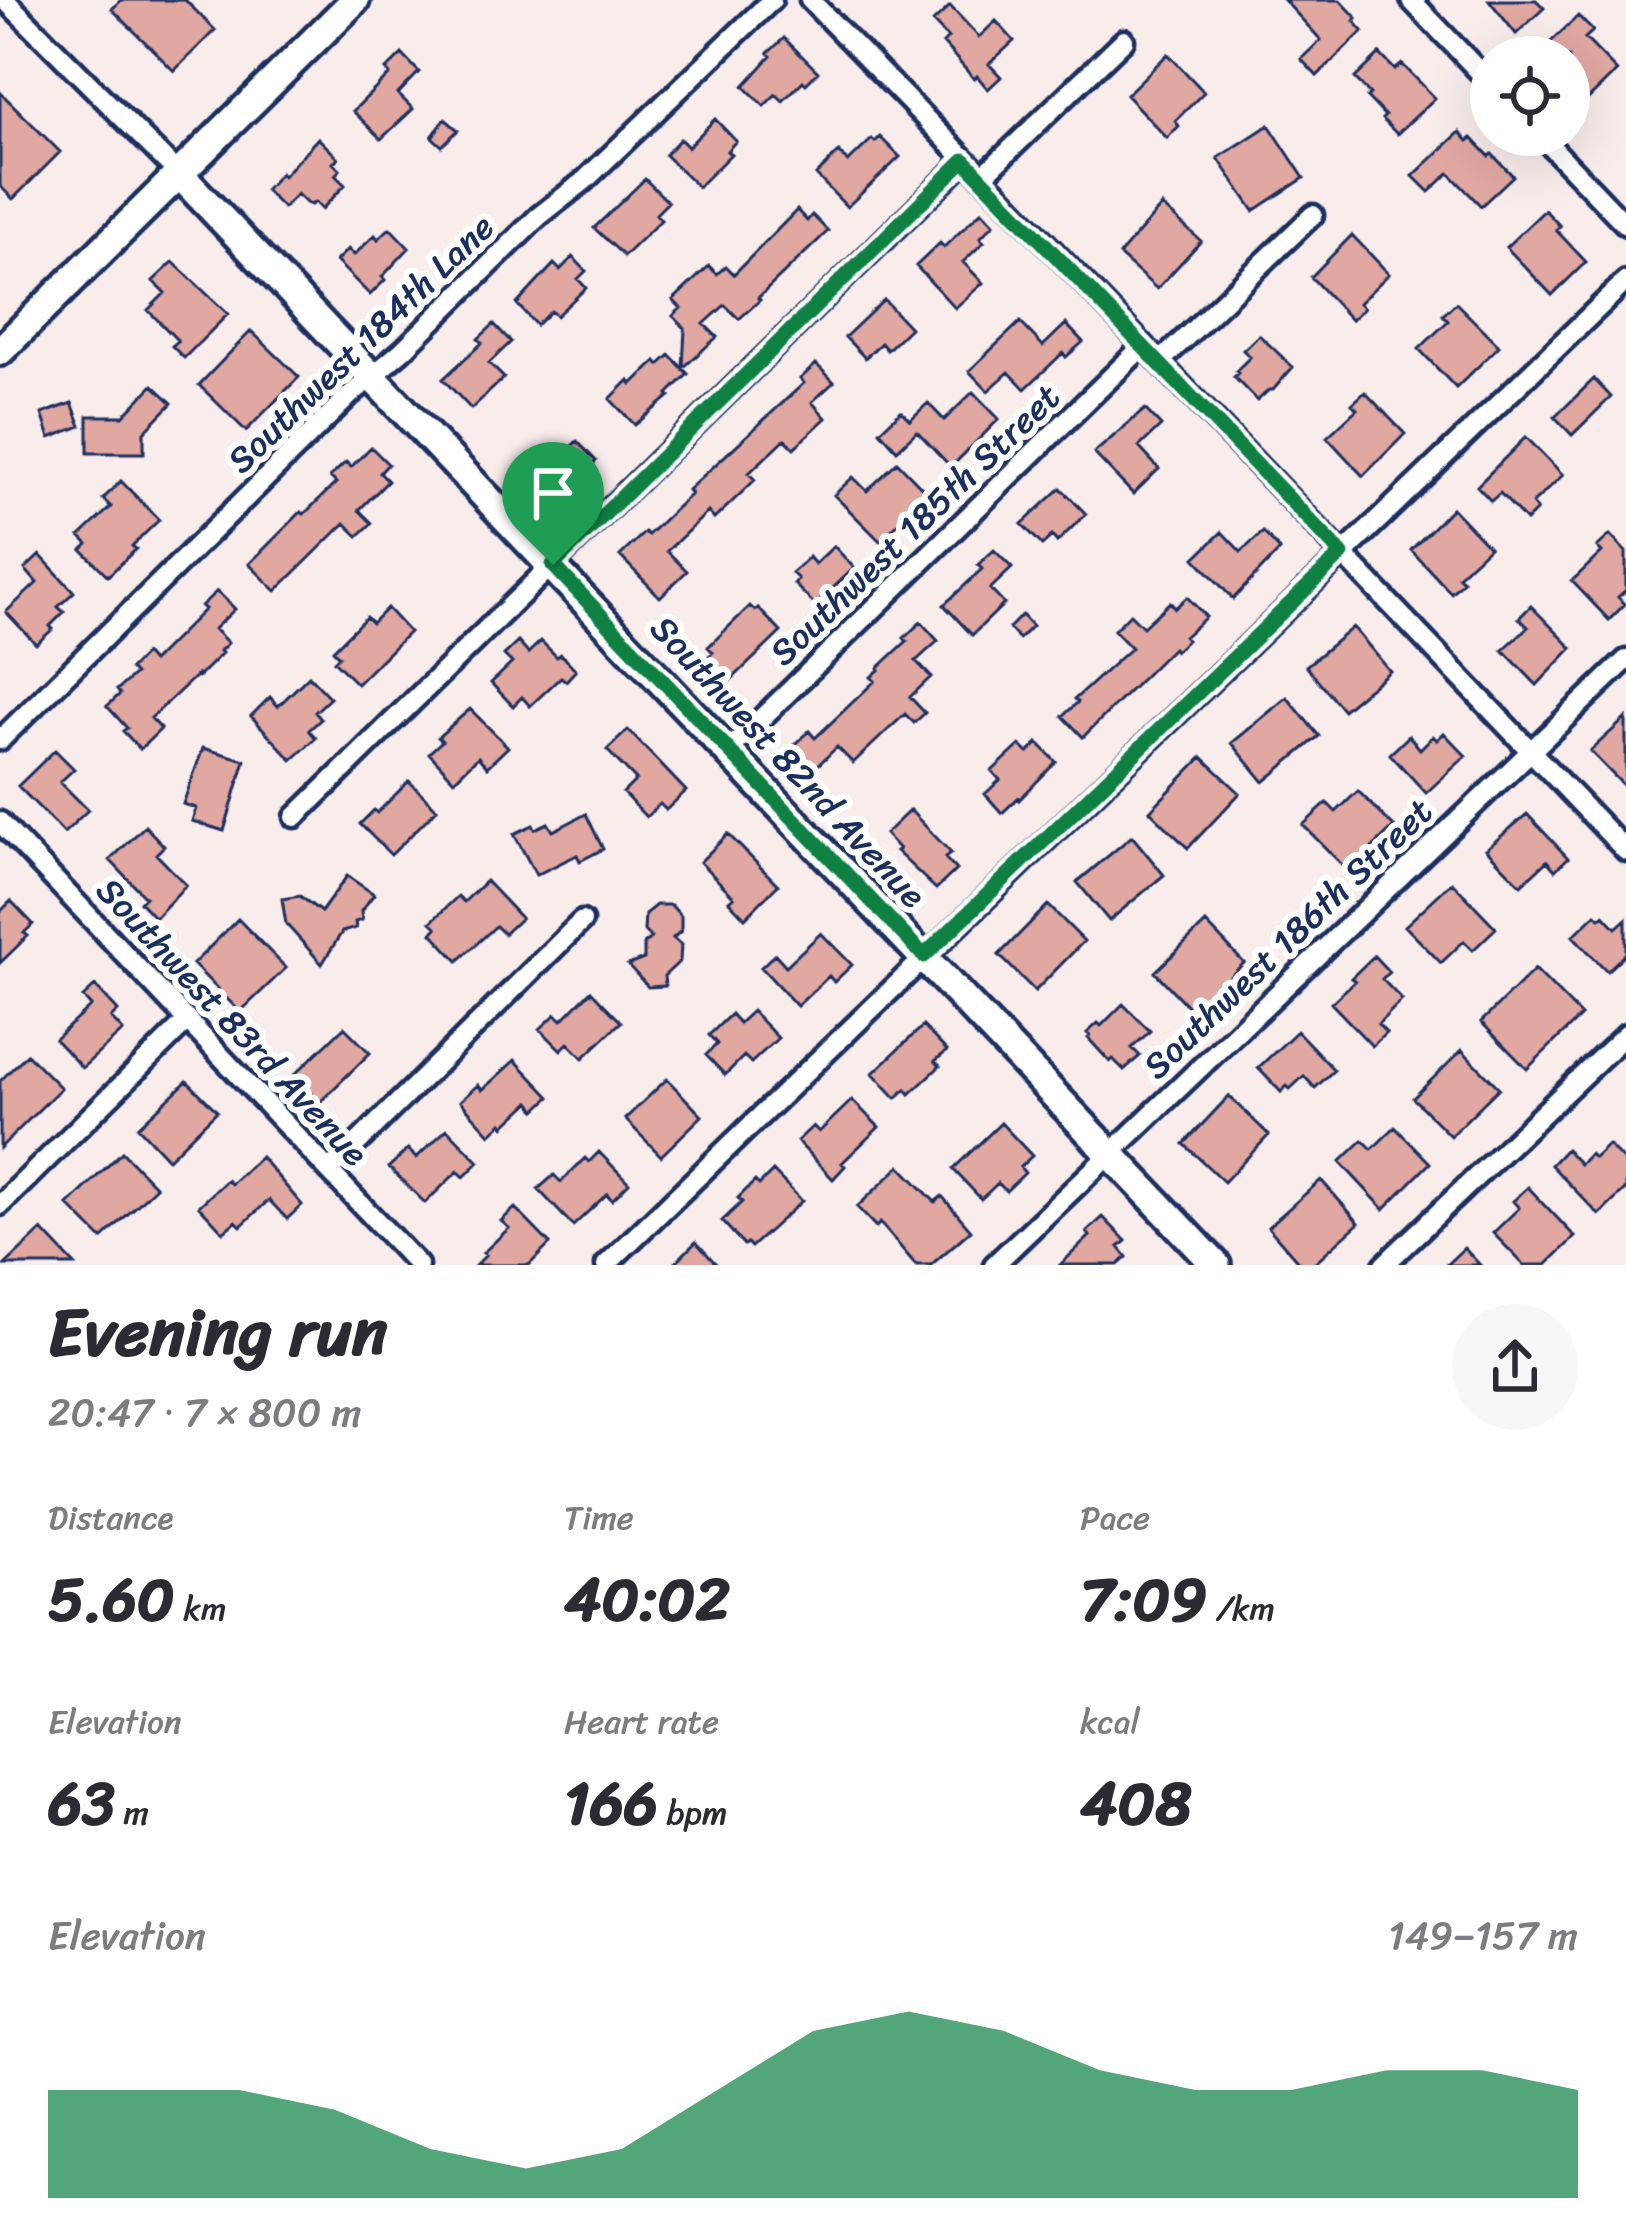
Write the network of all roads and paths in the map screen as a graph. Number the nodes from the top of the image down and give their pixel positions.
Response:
1 (5, 0) edge
2 (356, 0) edge
3 (772, 0) edge
4 (809, 0) edge
5 (1411, 0) edge
6 (1124, 40) dead end
7 (1470, 62) edge
8 (1560, 156) edge
9 (964, 160) junction
10 (180, 175) junction
11 (982, 177) junction
12 (1313, 214) dead end
13 (1626, 225) edge
14 (1626, 280) edge
15 (1144, 345) junction
16 (0, 351) edge
17 (1160, 362) junction
18 (373, 375) junction
19 (1342, 554) junction
20 (553, 565) junction
21 (1626, 660) edge
22 (0, 740) edge
23 (729, 750) junction
24 (1531, 752) junction
25 (295, 818) dead end
26 (4, 834) edge
27 (1626, 851) edge
28 (582, 921) dead end
29 (924, 956) junction
30 (188, 1020) junction
31 (1626, 1034) edge
32 (1110, 1152) junction
33 (329, 1171) junction
34 (0, 1205) edge
35 (418, 1265) edge
36 (606, 1265) edge
37 (994, 1265) edge
38 (1216, 1265) edge
39 (1384, 1265) edge

1 - 10 street, Southwest 82nd Avenue
2 - 10 street
3 - 18 street, Southwest 184th Lane
4 - 9 street
5 - 7 street
6 - 11 street
8 - 13 street
9 - 11 street
9 - 20 street
10 - 16 street
10 - 18 street, Southwest 82nd Avenue
11 - 15 street
12 - 17 street
14 - 19 street
15 - 17 street
15 - 23 street, Southwest 185th Street
17 - 19 street
18 - 20 street, Southwest 82nd Avenue
18 - 22 street, Southwest 184th Lane
19 - 24 street
19 - 29 street
20 - 23 street, Southwest 82nd Avenue
20 - 25 street
21 - 24 street, Southwest 186th Street
23 - 29 street, Southwest 82nd Avenue
24 - 27 street
24 - 32 street, Southwest 186th Street
26 - 30 street, Southwest 83rd Avenue
28 - 33 street
29 - 32 street, Southwest 82nd Avenue
29 - 36 street
30 - 33 street, Southwest 83rd Avenue
30 - 34 street
31 - 39 street
32 - 37 street, Southwest 186th Street
32 - 38 street, Southwest 82nd Avenue
33 - 35 street, Southwest 83rd Avenue

